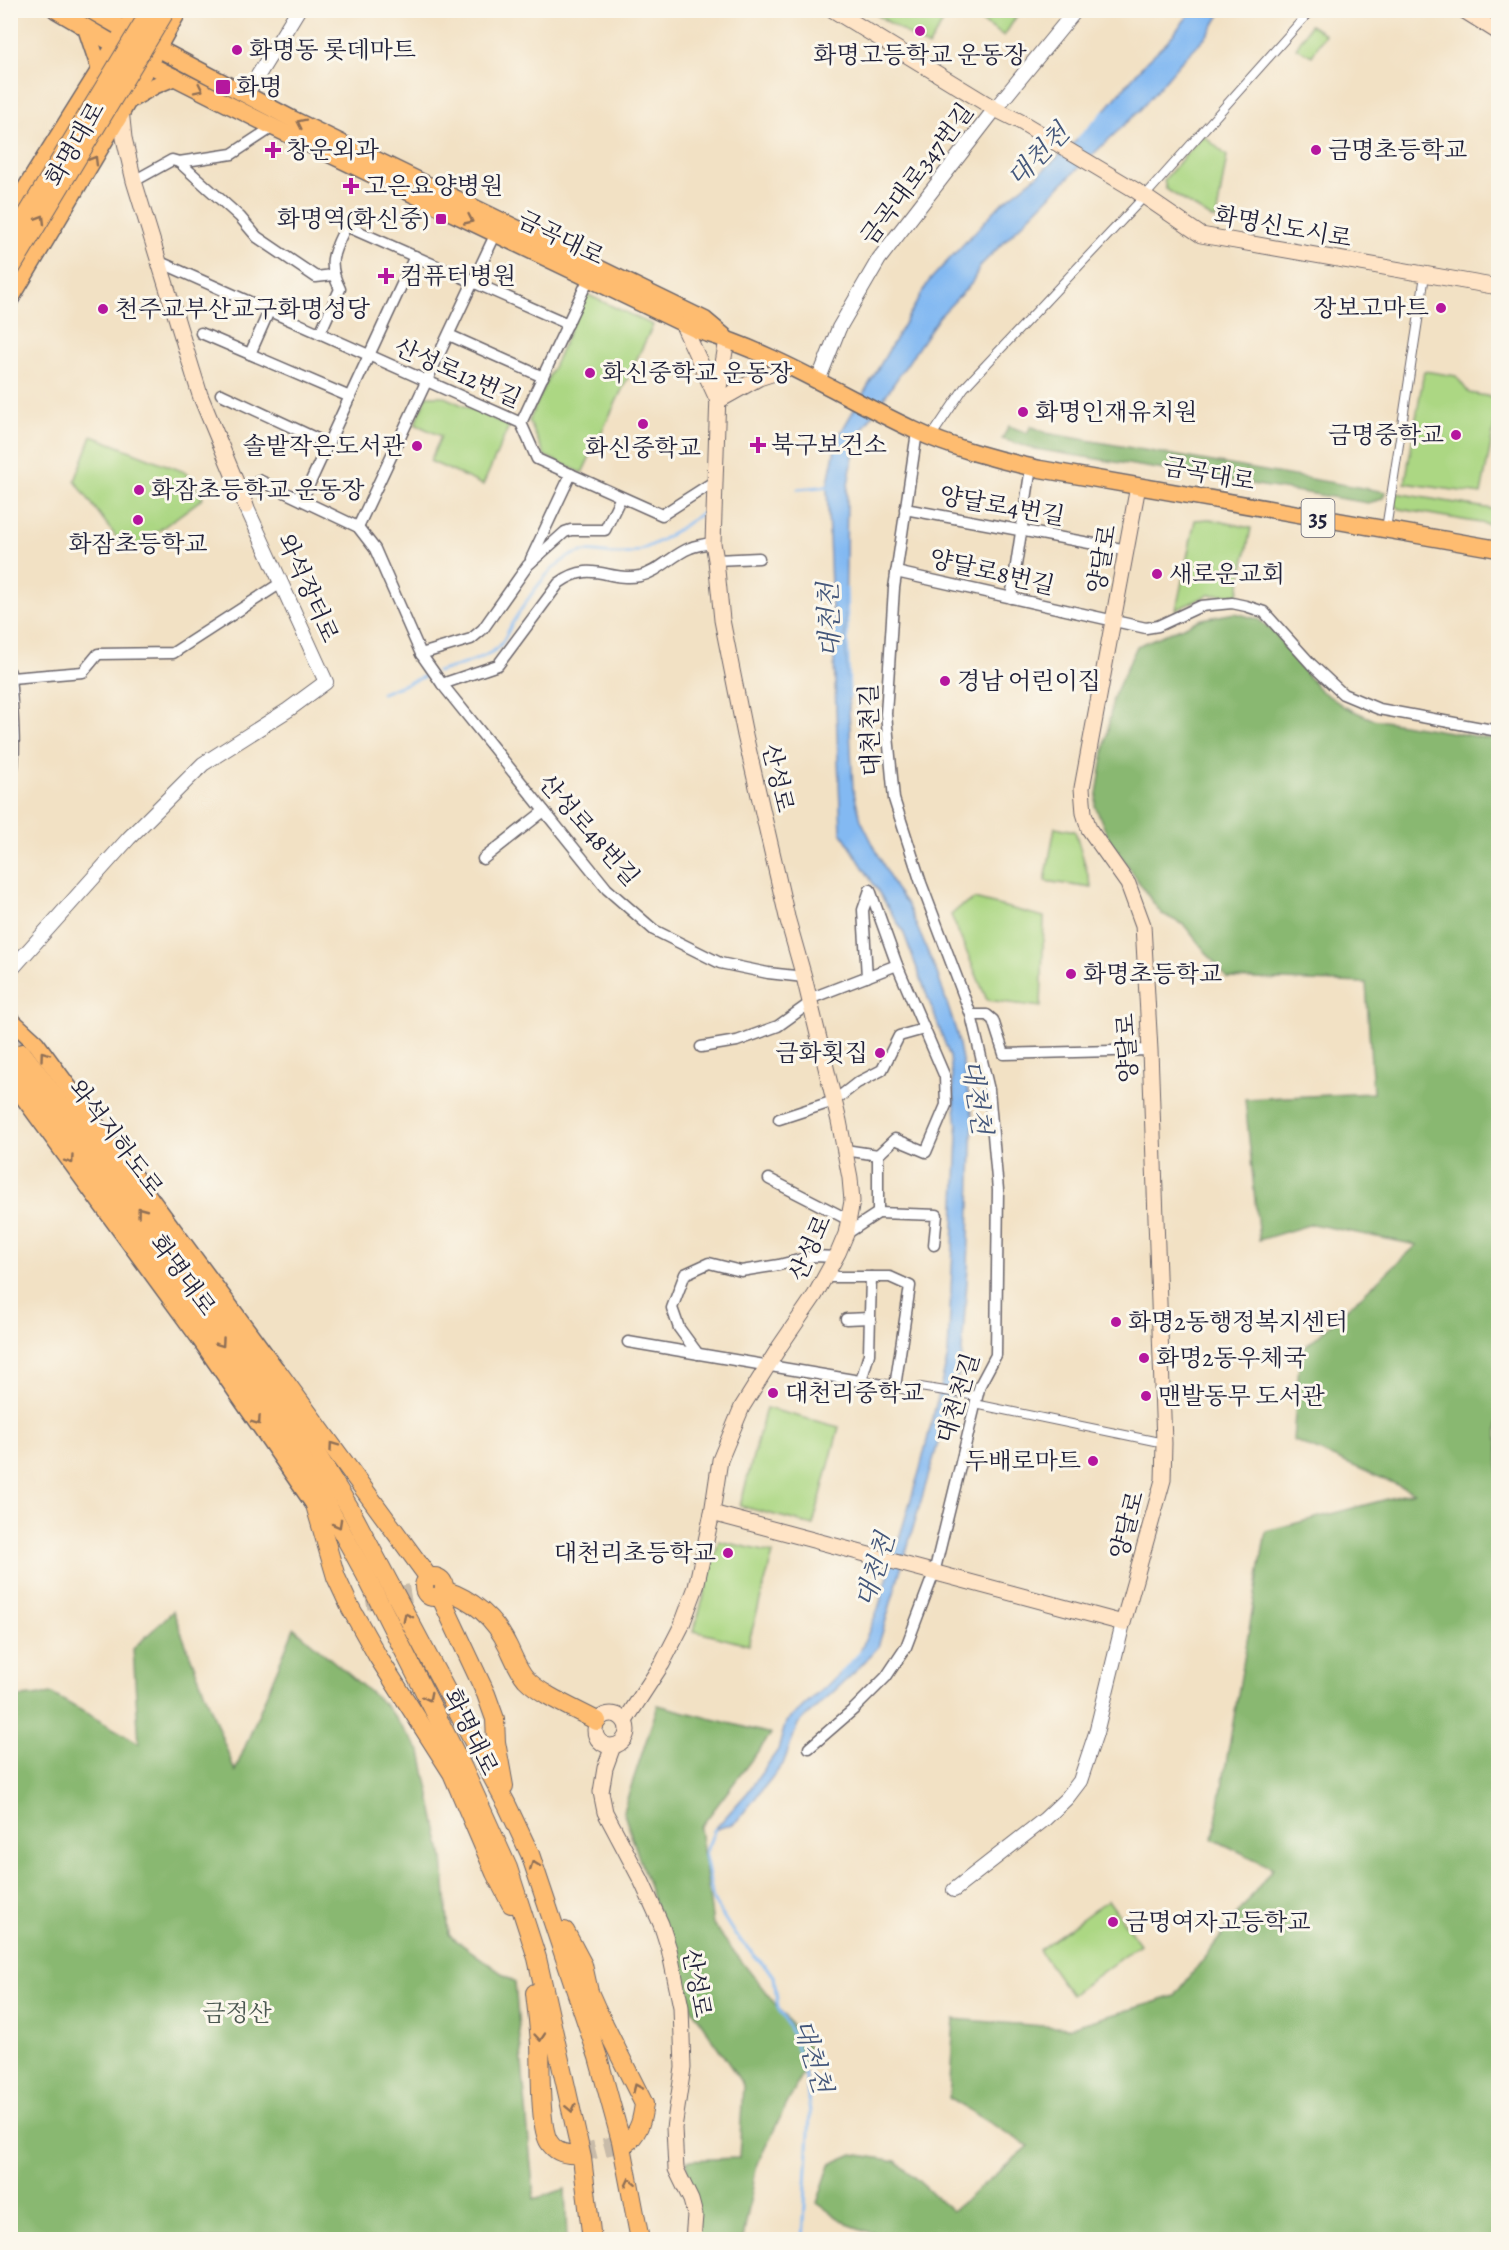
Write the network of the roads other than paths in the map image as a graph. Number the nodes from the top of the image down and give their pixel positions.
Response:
1 (56, 10) edge
2 (90, 10) edge
3 (136, 10) edge
4 (151, 10) edge
5 (166, 10) edge
6 (179, 10) edge
7 (298, 10) edge
8 (833, 10) edge
9 (1076, 10) edge
10 (1311, 10) edge
11 (1463, 10) edge
12 (86, 28) junction
13 (124, 31) junction
14 (1498, 32) edge
15 (119, 48) junction
16 (157, 48) junction
17 (148, 64) junction
18 (99, 70) junction
19 (175, 77) junction
20 (246, 95) junction
21 (124, 108) junction
22 (995, 109) junction
23 (273, 127) junction
24 (179, 162) junction
25 (134, 181) junction
26 (1139, 193) junction
27 (10, 213) edge
28 (496, 233) junction
29 (10, 243) edge
30 (415, 256) junction
31 (160, 262) junction
32 (10, 270) edge
33 (333, 275) junction
34 (1425, 275) junction
35 (589, 278) junction
36 (473, 281) junction
37 (1498, 287) edge
38 (10, 300) edge
39 (269, 311) junction
40 (682, 323) junction
41 (568, 324) junction
42 (201, 333) dead end
43 (320, 333) junction
44 (449, 335) junction
45 (727, 339) junction
46 (250, 354) junction
47 (369, 355) junction
48 (790, 368) junction
49 (543, 377) junction
50 (428, 381) junction
51 (818, 381) junction
52 (221, 394) dead end
53 (350, 398) junction
54 (718, 401) junction
55 (521, 423) junction
56 (921, 433) junction
57 (328, 444) junction
58 (1031, 467) junction
59 (572, 474) junction
60 (259, 480) dead end
61 (715, 481) junction
62 (1138, 486) junction
63 (621, 497) junction
64 (302, 500) junction
65 (246, 506) joint
66 (905, 509) junction
67 (358, 527) junction
68 (1386, 530) junction
69 (1022, 531) junction
70 (713, 543) junction
71 (1498, 549) edge
72 (1127, 550) junction
73 (759, 558) dead end
74 (716, 560) junction
75 (528, 565) junction
76 (896, 572) junction
77 (281, 583) junction
78 (1011, 598) junction
79 (1113, 621) junction
80 (421, 654) junction
81 (10, 672) edge
82 (11, 678) edge
83 (442, 684) junction
84 (1498, 731) edge
85 (10, 781) edge
86 (544, 811) junction
87 (483, 859) dead end
88 (897, 965) junction
89 (10, 971) edge
90 (804, 977) junction
91 (867, 977) junction
92 (810, 1001) junction
93 (971, 1015) junction
94 (10, 1019) edge
95 (924, 1029) junction
96 (701, 1047) dead end
97 (1150, 1050) junction
98 (1004, 1054) junction
99 (982, 1056) junction
100 (15, 1065) edge
101 (834, 1101) junction
102 (779, 1119) dead end
103 (845, 1150) junction
104 (878, 1155) junction
105 (769, 1179) dead end
106 (878, 1213) junction
107 (847, 1227) junction
108 (934, 1245) dead end
109 (836, 1257) junction
110 (825, 1277) junction
111 (871, 1277) junction
112 (187, 1295) joint
113 (870, 1318) junction
114 (846, 1319) dead end
115 (628, 1342) dead end
116 (698, 1354) junction
117 (768, 1365) junction
118 (278, 1372) junction
119 (861, 1381) junction
120 (894, 1387) junction
121 (974, 1398) junction
122 (300, 1427) junction
123 (1164, 1443) junction
124 (301, 1457) junction
125 (314, 1503) junction
126 (712, 1513) junction
127 (929, 1571) junction
128 (430, 1589) junction
129 (467, 1600) junction
130 (1124, 1623) junction
131 (454, 1624) junction
132 (597, 1721) junction
133 (625, 1721) junction
134 (613, 1746) junction
135 (809, 1748) dead end
136 (507, 1805) junction
137 (954, 1890) dead end
138 (546, 1900) junction
139 (529, 1929) junction
140 (537, 1958) junction
141 (629, 2141) dead end
142 (578, 2154) tunnel mouth
143 (585, 2194) junction
144 (635, 2208) junction
145 (592, 2240) edge
146 (600, 2240) edge
147 (625, 2240) edge
148 (640, 2240) edge
149 (693, 2240) edge

1 - 12 main road, 금곡대로 / 35
2 - 13 main road, 금곡대로 / 35
3 - 13 main road, 화명대로
4 - 29 highway, bridge
32 -> 5 highway, bridge
6 - 16 main road, 화명대로
7 - 20 street
8 - 22 main road, 화명신도시로
9 - 22 street, 금곡대로347번길
10 - 26 street
11 - 14 main road
12 - 15 main road, 금곡대로 / 35
12 - 18 main road
13 - 15 main road, 화명대로
13 - 16 main road, 금곡대로 / 35
15 - 17 main road, 금곡대로 / 35
15 - 18 main road, 화명대로
15 - 21 main road, 와석장터로
16 - 17 main road, 화명대로
16 - 20 main road, 금곡대로 / 35
17 - 19 main road, 금곡대로 / 35
17 - 21 main road, 화명대로
18 - 27 main road, 화명대로
19 - 21 main road
19 -> 23 main road, 금곡대로 / 35
45 -> 20 main road, 금곡대로 / 35
21 - 25 main road, 와석장터로
38 -> 21 main road, 화명대로
22 - 26 main road, 화명신도시로
22 - 51 street, 금곡대로347번길
23 - 24 street
23 -> 28 main road, 금곡대로 / 35
24 - 25 street
24 - 33 street
25 - 31 main road, 와석장터로
26 - 34 main road, 화명신도시로
26 - 56 street
28 - 35 main road, 금곡대로 / 35
28 - 36 street
30 - 33 street
30 - 36 street
30 - 47 street
31 - 39 street, 산성로12번길
31 - 65 main road, 와석장터로
33 - 43 street
34 - 37 main road, 화명신도시로
34 - 68 street
35 - 40 main road, 금곡대로 / 35
35 - 41 street
36 - 41 street
36 - 44 street
39 - 43 street, 산성로12번길
39 - 46 street
40 - 45 main road, 금곡대로 / 35
40 - 54 main road
41 - 49 street
42 - 46 street
43 - 47 street, 산성로12번길
44 - 49 street
44 - 50 street
45 - 48 main road, 금곡대로 / 35
45 - 54 main road, 산성로
46 - 53 street
47 - 50 street, 산성로12번길
47 - 53 street
48 - 51 main road, 금곡대로 / 35
48 - 54 main road
49 - 55 street
50 - 55 street, 산성로12번길
50 - 67 street
51 - 56 main road, 금곡대로 / 35
52 - 57 street
53 - 57 street
54 - 61 main road, 산성로
55 - 59 street, 산성로12번길
56 - 58 main road, 금곡대로 / 35
56 - 66 street, 대천천길
57 - 64 street
58 - 62 main road, 금곡대로 / 35
58 - 69 street
59 - 63 street, 산성로12번길
59 - 75 street
60 - 64 street
61 - 63 street, 산성로12번길
61 - 70 main road, 산성로
62 - 68 main road, 금곡대로 / 35
62 - 72 main road, 양달로
63 - 75 street
64 - 67 street
65 - 77 street, 와석장터로
66 - 69 street, 양달로4번길
66 - 76 street, 대천천길
67 - 80 street, 산성로48번길
68 - 71 main road, 금곡대로 / 35
69 - 72 street, 양달로4번길
69 - 78 street
70 - 74 main road, 산성로
70 - 83 street
72 - 79 main road, 양달로
73 - 74 street
74 - 90 main road, 산성로
75 - 80 street
76 - 78 street, 양달로8번길
76 - 93 street, 대천천길
77 - 82 street
77 - 89 street, 와석장터로
78 - 79 street, 양달로8번길
79 - 84 street, 양달로8번길
79 - 97 main road, 양달로
80 - 83 street, 산성로48번길
81 - 82 street
82 - 85 street
83 - 86 street, 산성로48번길
86 - 87 street
86 - 90 street, 산성로48번길
88 - 91 street
88 - 91 street
88 - 95 street
90 - 92 main road, 산성로
91 - 92 street
92 - 96 street
92 - 101 main road, 산성로
93 - 98 street
93 - 99 street, 대천천길
118 -> 94 main road, 화명대로
95 - 101 street
95 - 104 street
97 - 98 street
97 - 123 main road, 양달로
98 - 99 street
99 - 121 street, 대천천길
100 - 112 highway, 와석지하도로
122 -> 100 highway, 와석지하도로
100 -> 125 main road, 화명대로
101 - 102 street
101 - 103 main road, 산성로
103 - 104 street
103 - 107 main road, 산성로
104 - 106 street
105 - 107 street
106 - 107 street
106 - 108 street
107 - 109 main road, 산성로
109 - 110 main road, 산성로
109 - 116 street
110 - 111 street
110 - 117 main road, 산성로
111 - 113 street
111 - 120 street
112 -> 124 highway, 화명대로
113 - 114 street
113 - 119 street
115 - 116 street
116 - 117 street
117 - 119 street
117 - 126 main road, 산성로
118 - 122 highway
128 -> 118 highway
119 - 120 street
120 - 121 street
121 - 123 street
121 - 127 street, 대천천길
136 -> 122 highway, 화명대로
123 - 130 main road, 양달로
124 - 125 highway
124 -> 139 highway, 화명대로
125 - 139 highway
126 - 127 main road
126 - 133 main road, 산성로
127 - 130 main road
127 - 135 street, 대천천길
128 - 129 highway
128 - 131 highway
129 - 131 highway
129 - 132 highway
130 - 137 street, 양달로
131 - 136 highway
132 - 133 main road
132 - 134 main road
133 - 134 main road
134 - 149 main road, 산성로
138 -> 136 highway, 화명대로
141 -> 138 highway
144 -> 138 highway, 화명대로
139 - 140 highway, 화명대로
140 -> 142 highway
140 -> 143 highway, 화명대로
143 - 145 highway, 화명대로
143 - 146 highway
144 - 147 highway
144 - 148 highway, 화명대로

